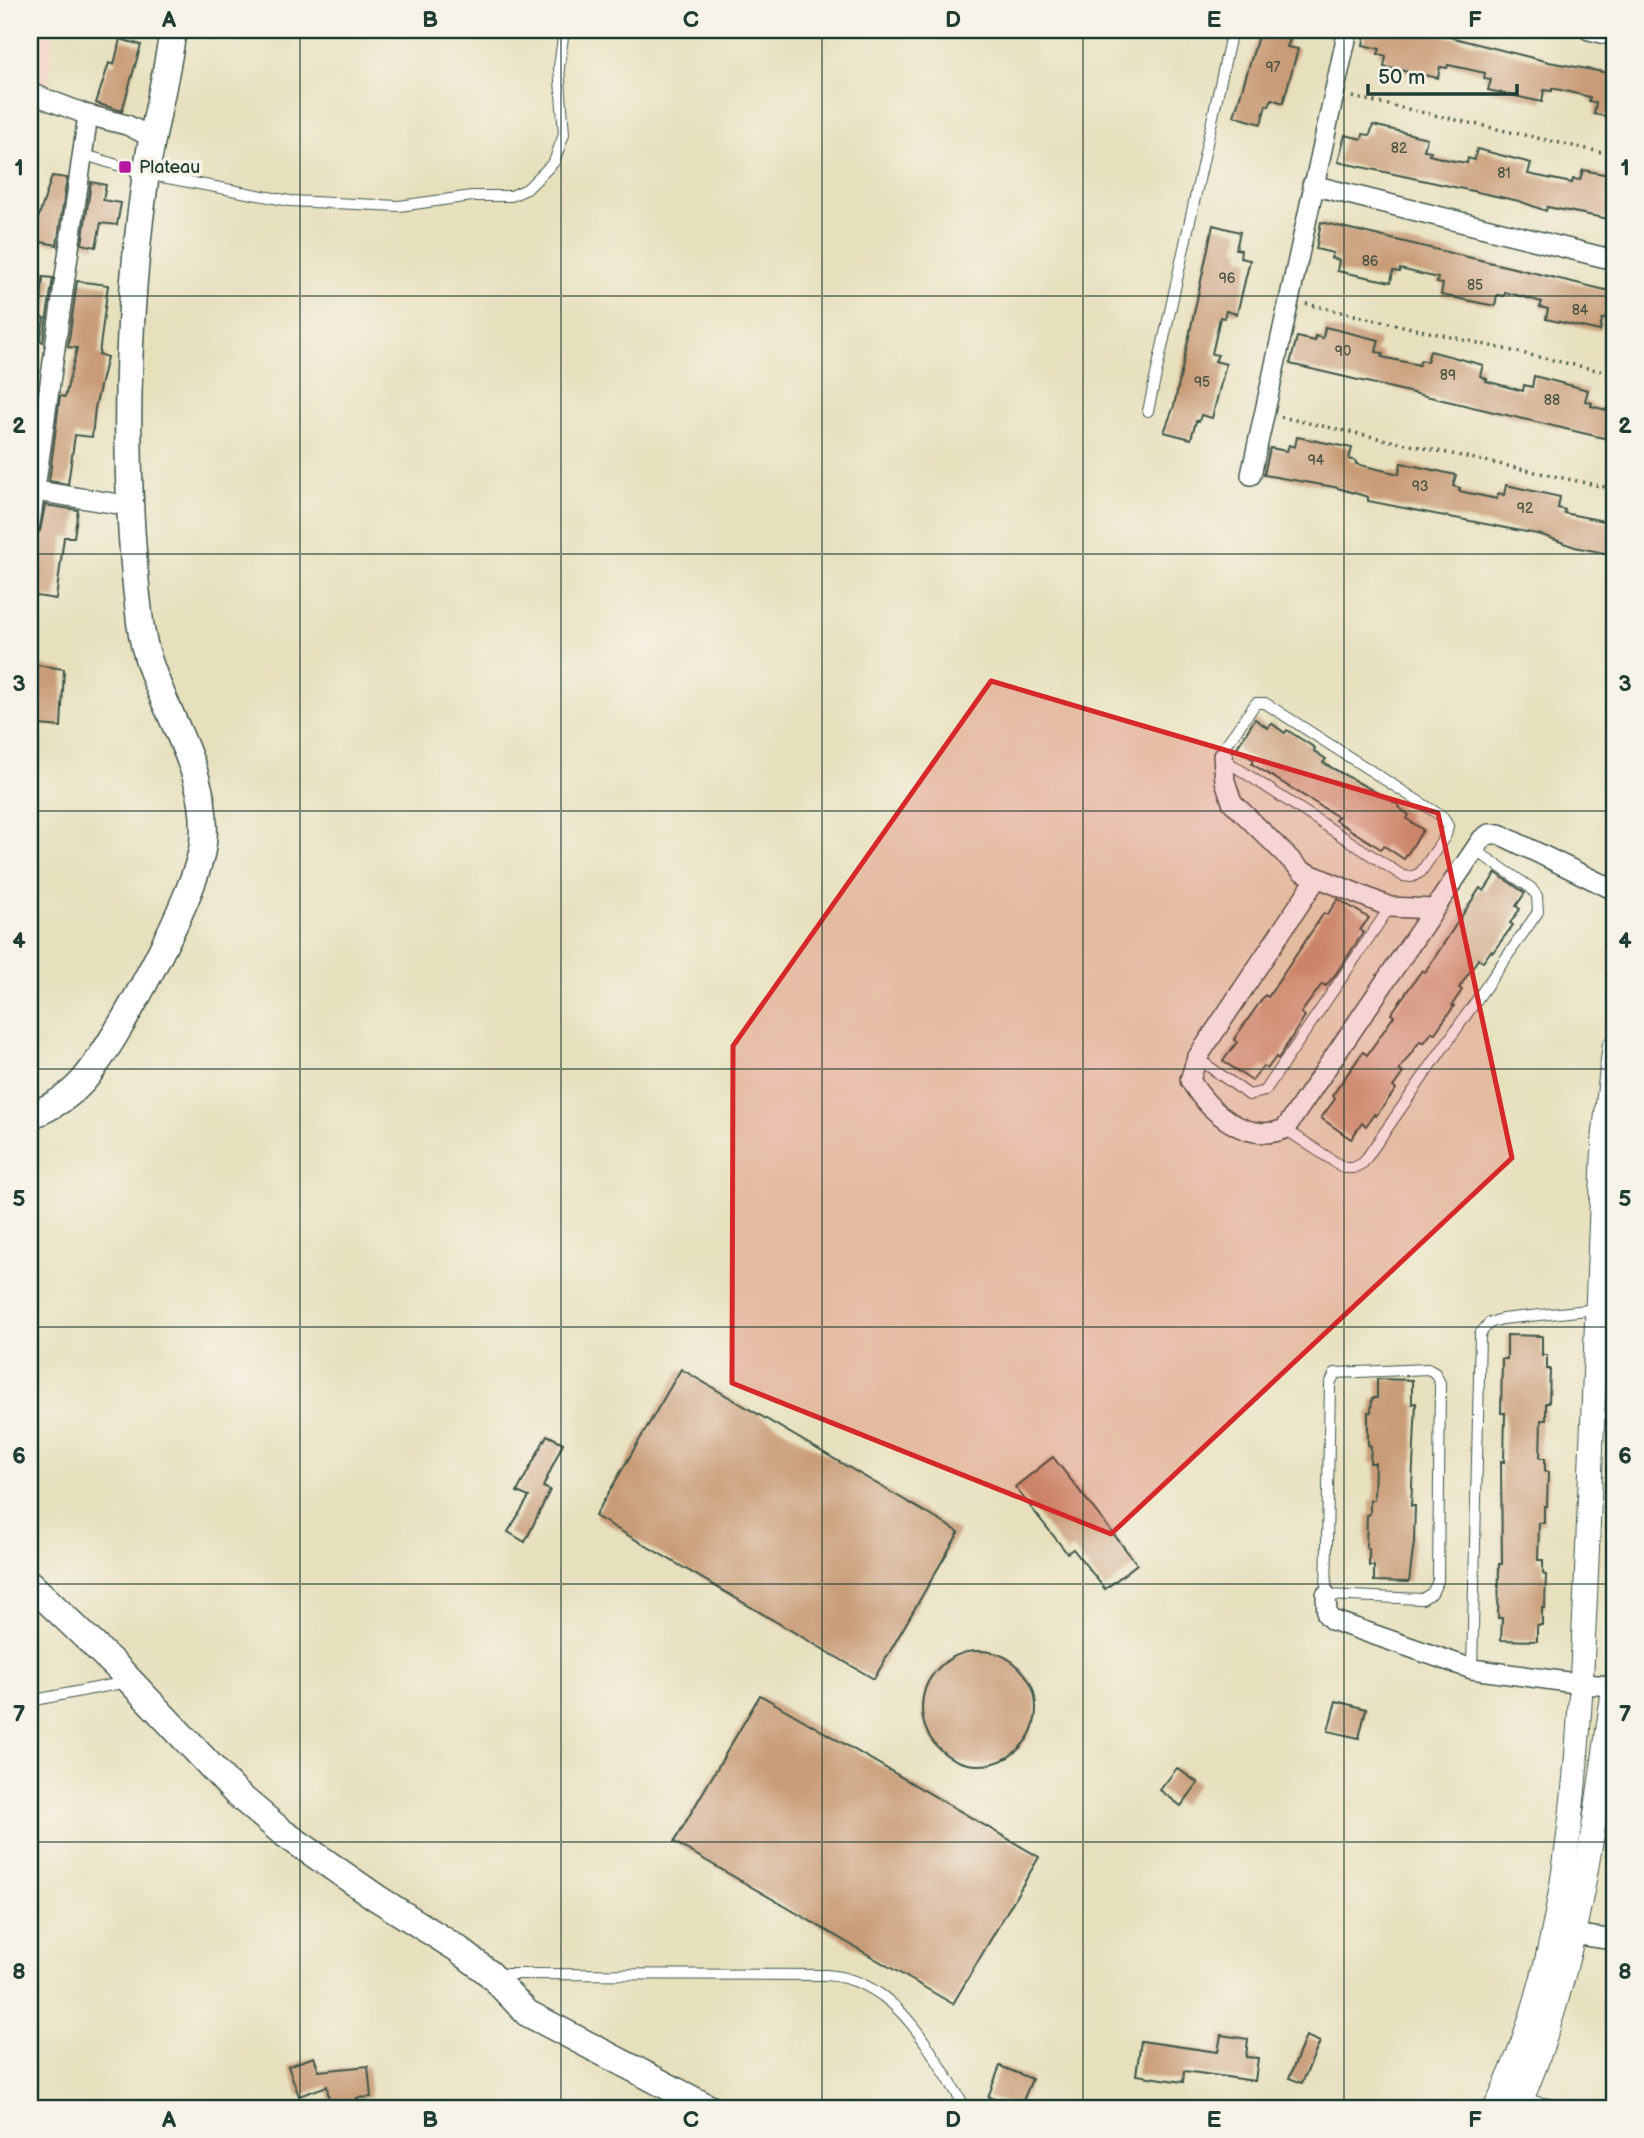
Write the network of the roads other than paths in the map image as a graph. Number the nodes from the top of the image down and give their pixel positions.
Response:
1 (173, 30) edge
2 (564, 30) edge
3 (1232, 30) edge
4 (1348, 30) edge
5 (1589, 30) edge
6 (1614, 36) edge
7 (30, 93) edge
8 (88, 115) junction
9 (153, 138) junction
10 (82, 154) junction
11 (146, 174) junction
12 (1312, 186) junction
13 (1614, 260) edge
14 (1147, 411) dead end
15 (1251, 475) dead end
16 (32, 490) edge
17 (131, 506) junction
18 (30, 524) edge
19 (1223, 755) junction
20 (1475, 850) junction
21 (1317, 878) junction
22 (1614, 890) edge
23 (1390, 907) junction
24 (1434, 909) junction
25 (1614, 1046) edge
26 (1197, 1058) junction
27 (30, 1116) edge
28 (1285, 1129) junction
29 (1599, 1309) junction
30 (30, 1584) edge
31 (1326, 1595) junction
32 (1472, 1668) junction
33 (131, 1681) junction
34 (1582, 1684) junction
35 (1614, 1685) edge
36 (30, 1701) edge
37 (1562, 1933) junction
38 (1614, 1940) edge
39 (490, 1974) junction
40 (1518, 2094) edge
41 (700, 2106) edge
42 (966, 2108) edge
43 (1495, 2108) edge
44 (1569, 2108) edge

1 - 9 main road
2 - 11 lane
3 - 14 lane
4 - 12 street
5 - 6 street
7 - 8 street
8 - 9 street
8 - 10 street
9 - 11 main road
10 - 11 lane
10 - 16 street
11 - 17 main road
12 - 13 street
12 - 15 street
16 - 17 street
16 - 18 street
17 - 27 main road
19 - 19 lane
19 - 21 street
20 - 22 street
20 - 24 street
20 - 28 lane
21 - 23 street
21 - 26 street
23 - 24 street
23 - 26 lane
24 - 28 street
25 - 29 street
26 - 28 street
29 - 32 lane
29 - 34 street
30 - 33 main road
31 - 31 lane
31 - 32 street
32 - 34 street
33 - 36 lane
33 - 39 main road
34 - 35 street
34 - 37 street
35 - 37 street
37 - 38 street
37 - 40 street
39 - 41 main road
39 - 42 lane
40 - 43 street
40 - 44 lane

